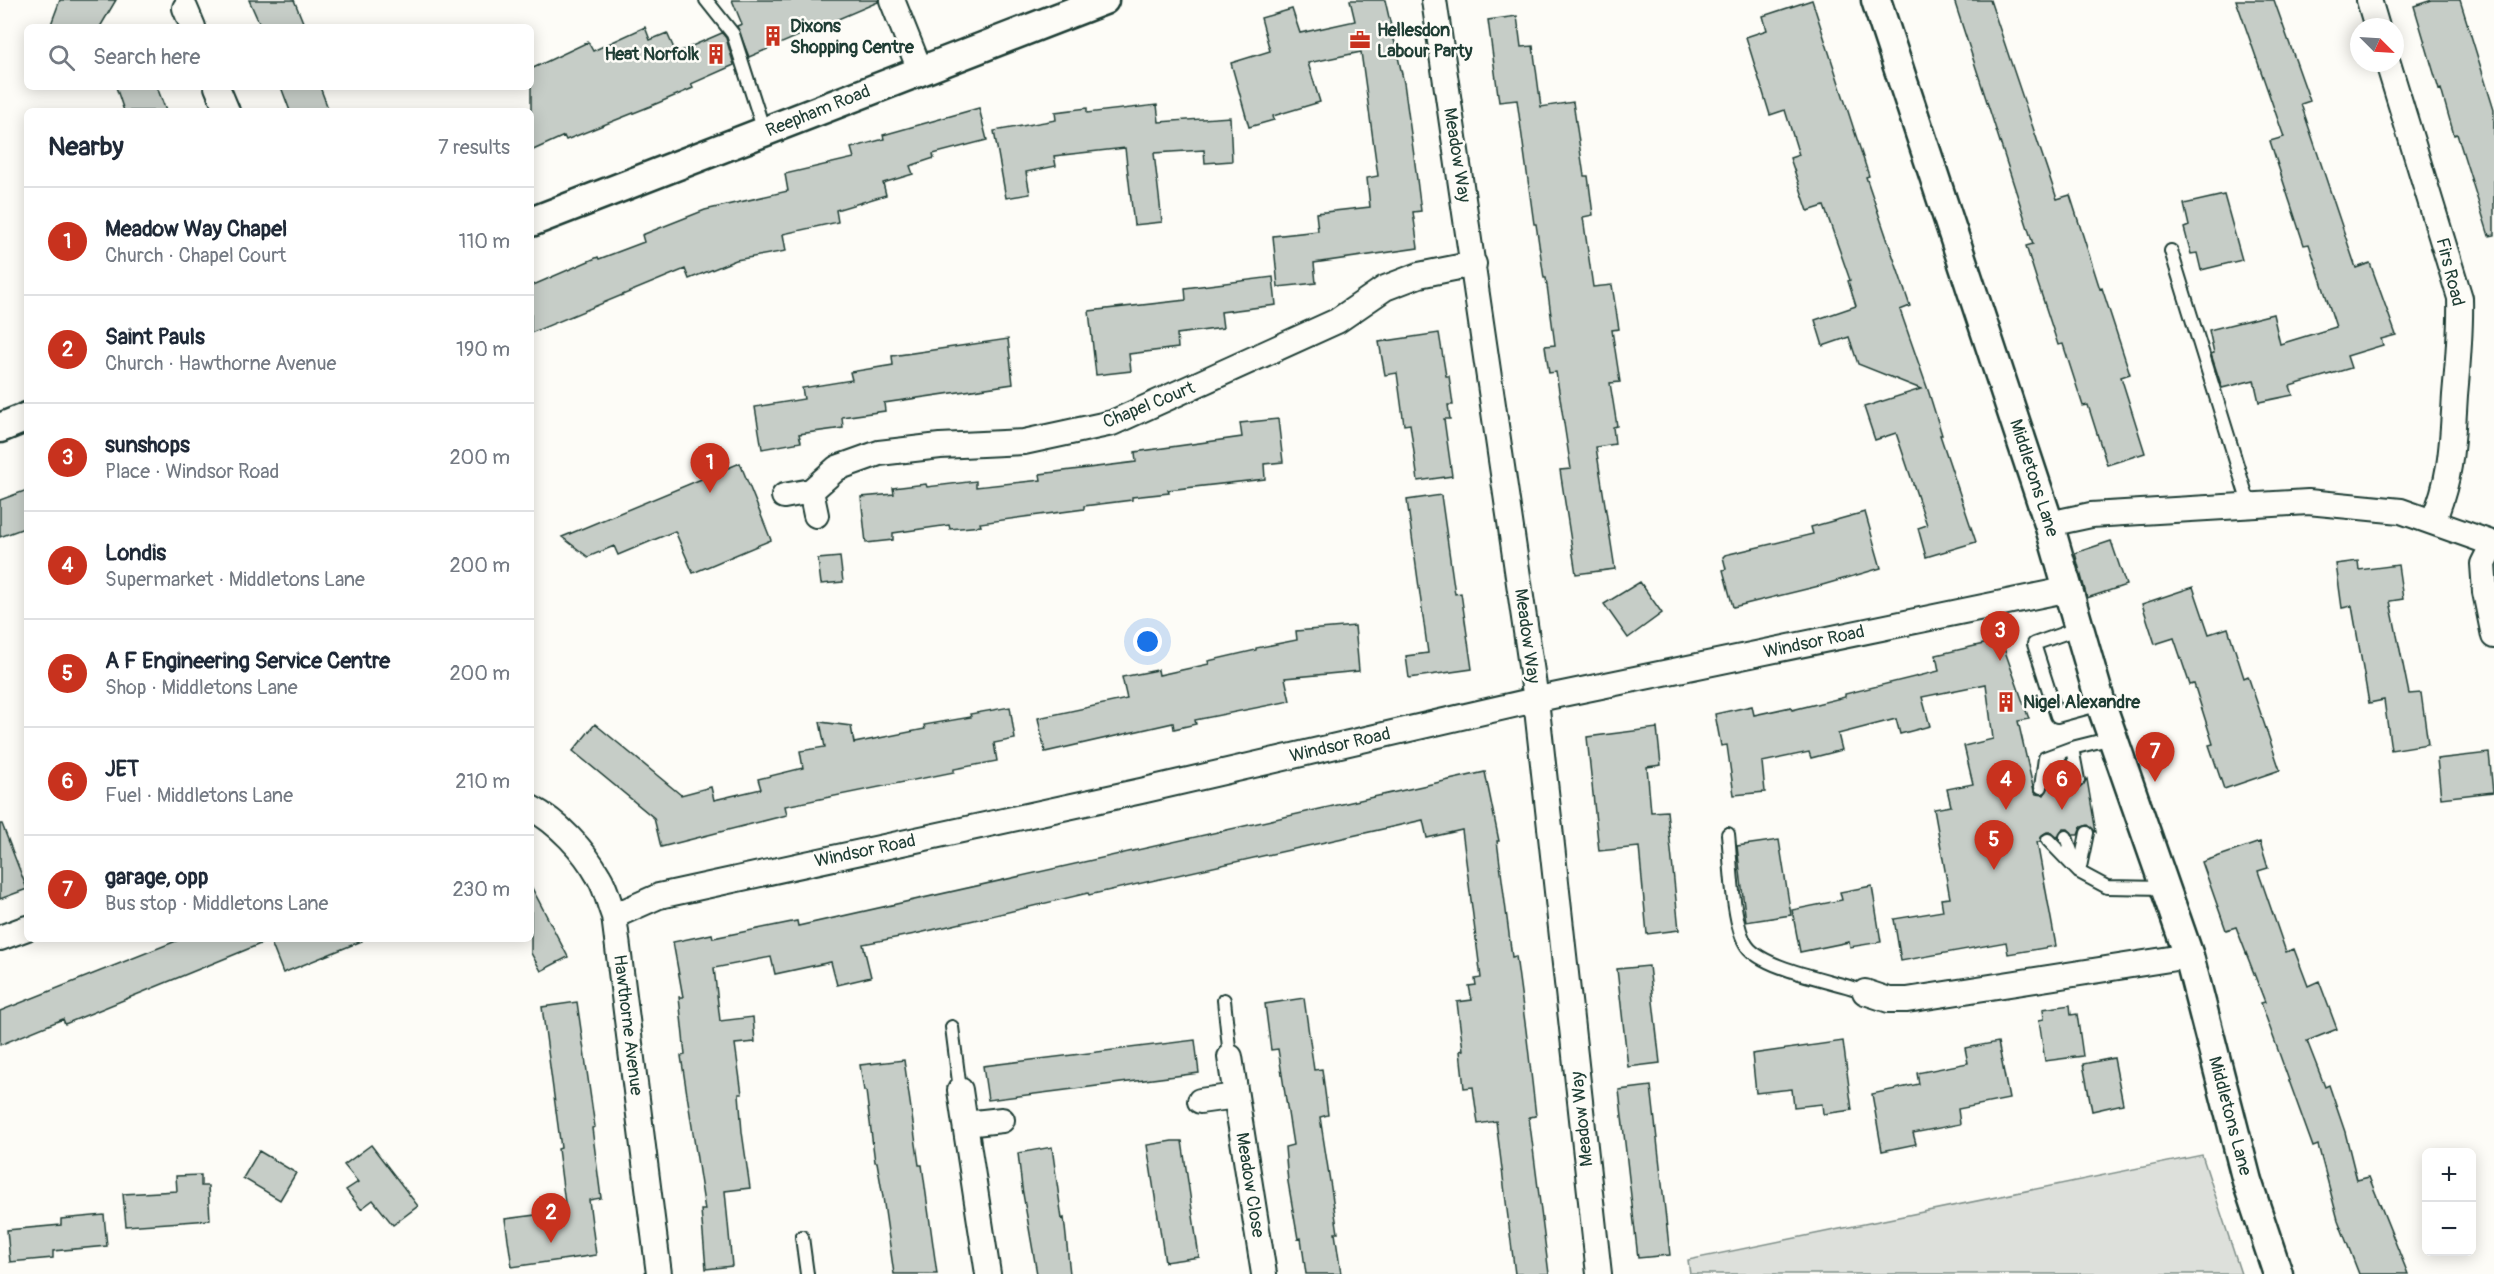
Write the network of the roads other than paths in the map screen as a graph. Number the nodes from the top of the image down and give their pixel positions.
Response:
1 (706, 0) edge
2 (892, 0) edge
3 (1104, 0) edge
4 (1434, 0) edge
5 (1876, 0) edge
6 (2369, 0) edge
7 (2375, 18) edge
8 (920, 70) junction
9 (2391, 72) edge
10 (218, 90) edge
11 (225, 108) edge
12 (765, 132) junction
13 (534, 221) edge
14 (2172, 251) dead end
15 (1474, 264) junction
16 (24, 418) edge
17 (0, 428) edge
18 (811, 491) junction
19 (784, 496) dead end
20 (2250, 507) junction
21 (816, 515) dead end
22 (2433, 521) junction
23 (2049, 524) junction
24 (2493, 544) edge
25 (2070, 589) junction
26 (2079, 628) junction
27 (2494, 636) edge
28 (1536, 700) junction
29 (2101, 704) junction
30 (2112, 738) junction
31 (2072, 748) junction
32 (2059, 753) junction
33 (2078, 780) dead end
34 (2058, 784) dead end
35 (2041, 787) dead end
36 (534, 810) edge
37 (2086, 833) dead end
38 (1728, 834) dead end
39 (2066, 837) dead end
40 (2048, 840) dead end
41 (2079, 872) junction
42 (2165, 888) junction
43 (614, 916) junction
44 (24, 929) edge
45 (0, 938) edge
46 (2189, 957) junction
47 (1865, 992) joint
48 (1224, 1000) dead end
49 (952, 1027) dead end
50 (1230, 1057) joint
51 (960, 1090) joint
52 (1236, 1096) junction
53 (1200, 1101) dead end
54 (1002, 1120) dead end
55 (965, 1124) junction
56 (802, 1237) dead end
57 (659, 1274) edge
58 (807, 1274) edge
59 (988, 1274) edge
60 (1264, 1274) edge
61 (1599, 1274) edge
62 (2278, 1274) edge

1 - 12 lane
2 - 8 street
3 - 8 street, Reepham Road
4 - 15 street, Meadow Way
5 - 23 street, Middletons Lane
6 - 7 street
8 - 12 street, Reepham Road
9 - 22 street, Firs Road
10 - 11 street
12 - 13 street, Reepham Road
14 - 20 lane
15 - 18 street, Chapel Court
15 - 28 street, Meadow Way
16 - 17 street
18 - 19 street
18 - 21 street
20 - 22 street
20 - 23 street
22 - 24 street
23 - 25 street, Middletons Lane
24 - 27 street
25 - 26 street, Middletons Lane
25 - 28 street, Windsor Road
26 - 29 street, Middletons Lane
26 - 29 lane
28 - 43 street, Windsor Road
28 - 61 street, Meadow Way
29 - 30 street, Middletons Lane
30 - 31 lane
30 - 42 street, Middletons Lane
31 - 32 lane
31 - 33 lane
32 - 34 lane
32 - 35 lane
36 - 43 street, Hawthorne Avenue
37 - 41 lane
38 - 47 lane
39 - 41 lane
40 - 41 lane
41 - 42 lane
42 - 46 street, Middletons Lane
43 - 57 street, Hawthorne Avenue
44 - 45 street
46 - 47 street
46 - 62 street, Middletons Lane
48 - 50 lane
49 - 51 lane
50 - 52 street, Meadow Close
51 - 55 street
52 - 53 street
52 - 60 street, Meadow Close
54 - 55 street
55 - 59 street
56 - 58 lane

